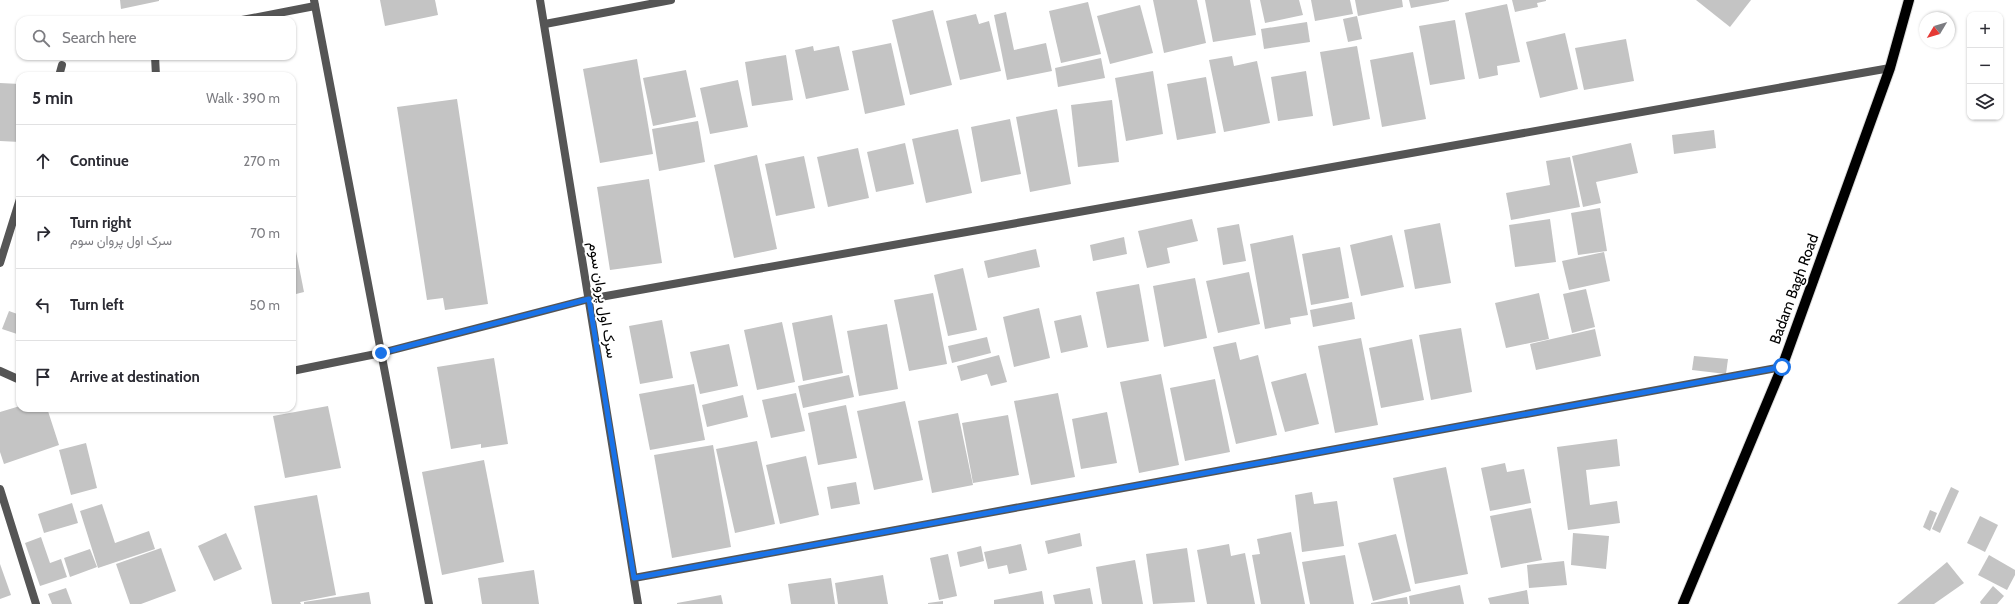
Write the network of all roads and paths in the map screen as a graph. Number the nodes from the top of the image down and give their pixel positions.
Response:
1 (540, 0) edge
2 (671, 0) edge
3 (1909, 0) edge
4 (314, 3) edge
5 (259, 16) edge
6 (545, 24) junction
7 (155, 60) edge
8 (62, 66) dead end
9 (1890, 68) junction
10 (60, 72) edge
11 (156, 72) edge
12 (16, 212) edge
13 (0, 262) edge
14 (589, 299) junction
15 (381, 353) junction
16 (1782, 367) junction
17 (296, 370) edge
18 (0, 371) edge
19 (16, 378) edge
20 (0, 489) edge
21 (634, 578) junction
22 (36, 604) edge
23 (429, 604) edge
24 (638, 604) edge
25 (1683, 604) edge

1 - 6 street, سرک اول پروان سوم
2 - 6 street
3 - 9 main road, Badam Bagh Road
4 - 5 street
4 - 15 street
6 - 14 street, سرک اول پروان سوم
7 - 11 street
8 - 10 street
9 - 14 street
9 - 16 main road, Badam Bagh Road
12 - 13 street
14 - 15 street
14 - 21 street, سرک اول پروان سوم
15 - 17 street
15 - 23 street
16 - 21 street
16 - 25 main road, Badam Bagh Road
18 - 19 street
20 - 22 street
21 - 24 street, سرک اول پروان سوم

